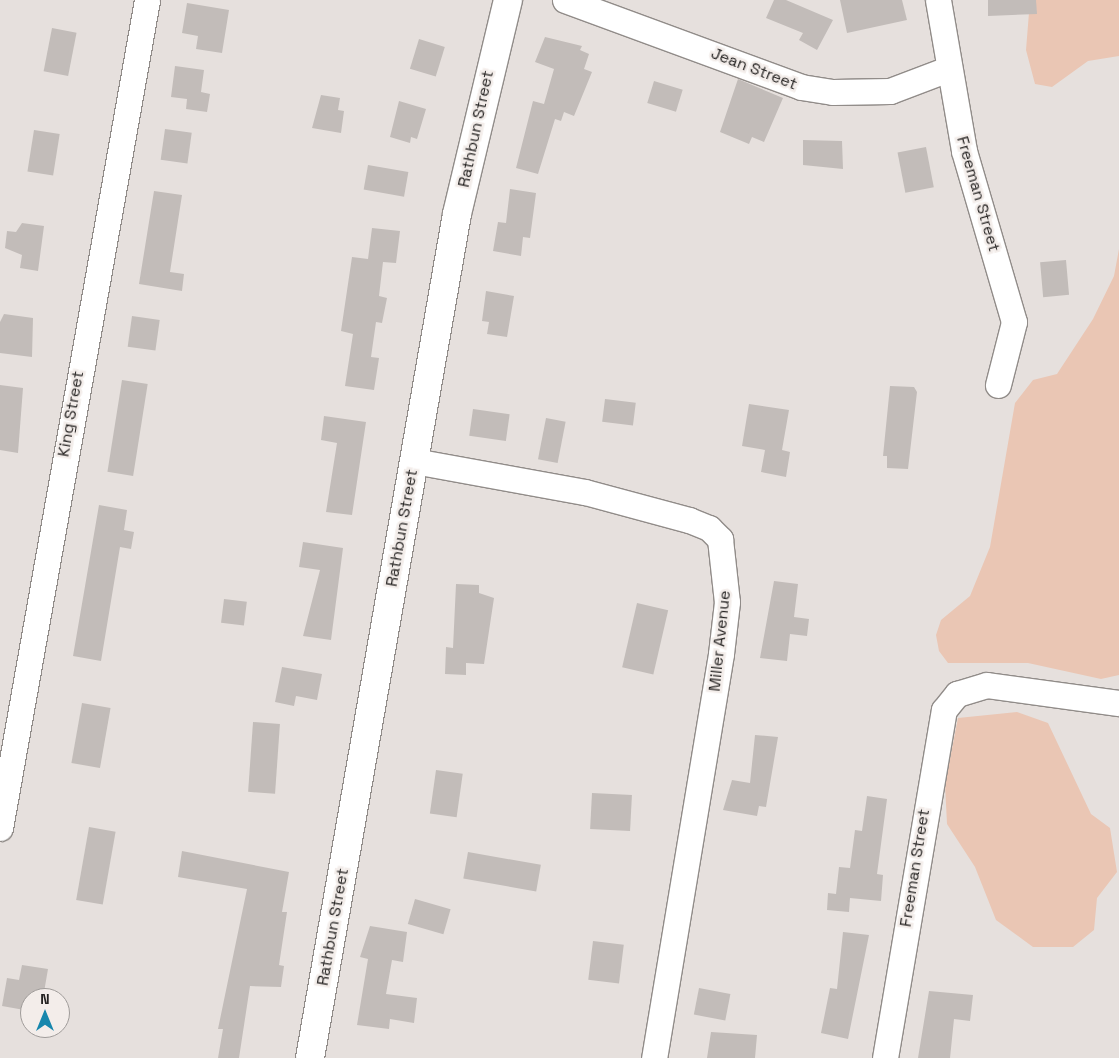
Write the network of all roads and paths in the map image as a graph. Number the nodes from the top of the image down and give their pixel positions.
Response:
1 (147, 0) edge
2 (508, 0) edge
3 (565, 0) edge
4 (938, 0) edge
5 (948, 69) junction
6 (998, 385) dead end
7 (414, 461) junction
8 (1119, 703) edge
9 (0, 828) edge
10 (310, 1058) edge
11 (654, 1058) edge
12 (885, 1058) edge

1 - 9 street, King Street
2 - 7 street, Rathbun Street
3 - 5 street, Jean Street
4 - 5 street, Freeman Street
5 - 6 street, Freeman Street
7 - 10 street, Rathbun Street
7 - 11 street, Miller Avenue
8 - 12 street, Freeman Street

